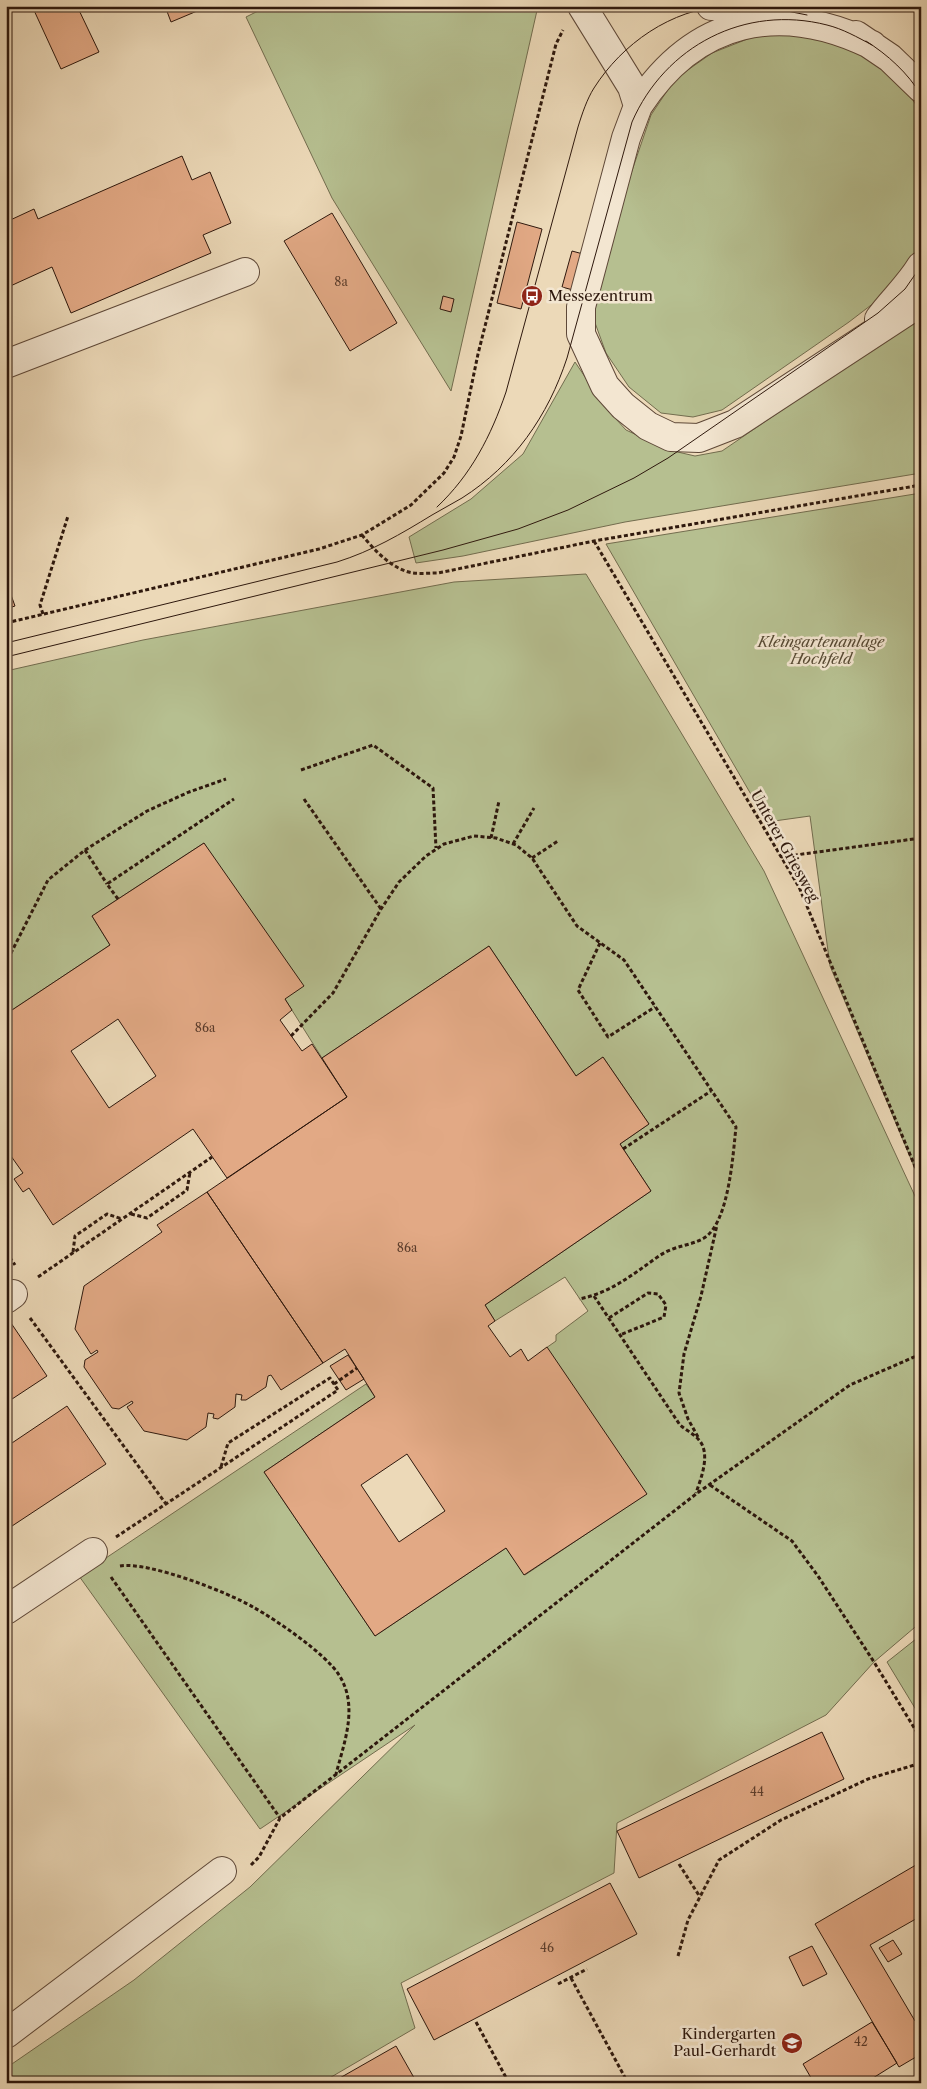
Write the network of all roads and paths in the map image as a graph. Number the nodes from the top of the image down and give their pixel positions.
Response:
1 (582, 6) edge
2 (711, 6) edge
3 (724, 6) edge
4 (762, 6) edge
5 (564, 29) dead end
6 (872, 45) junction
7 (913, 81) edge
8 (921, 95) edge
9 (638, 106) junction
10 (921, 266) edge
11 (245, 272) dead end
12 (921, 302) edge
13 (865, 339) junction
14 (6, 364) edge
15 (921, 485) edge
16 (68, 516) dead end
17 (362, 535) junction
18 (594, 541) junction
19 (43, 614) junction
20 (6, 623) edge
21 (301, 770) dead end
22 (226, 779) dead end
23 (234, 799) dead end
24 (304, 799) dead end
25 (499, 801) dead end
26 (534, 808) dead end
27 (491, 838) junction
28 (921, 838) edge
29 (558, 841) dead end
30 (513, 844) junction
31 (436, 849) junction
32 (85, 850) junction
33 (781, 857) junction
34 (532, 858) junction
35 (107, 884) junction
36 (118, 899) dead end
37 (381, 909) junction
38 (600, 943) junction
39 (6, 958) edge
40 (655, 1007) junction
41 (291, 1036) dead end
42 (711, 1091) junction
43 (623, 1149) dead end
44 (212, 1157) dead end
45 (190, 1172) junction
46 (921, 1181) edge
47 (130, 1214) junction
48 (122, 1219) junction
49 (717, 1223) junction
50 (73, 1253) junction
51 (594, 1296) junction
52 (10, 1297) edge
53 (579, 1299) dead end
54 (609, 1318) junction
55 (620, 1336) junction
56 (921, 1354) edge
57 (357, 1368) dead end
58 (334, 1384) junction
59 (699, 1440) junction
60 (221, 1467) junction
61 (710, 1485) junction
62 (696, 1494) junction
63 (166, 1504) junction
64 (99, 1560) junction
65 (6, 1610) edge
66 (921, 1739) edge
67 (921, 1763) edge
68 (336, 1775) junction
69 (679, 1864) dead end
70 (222, 1871) dead end
71 (700, 1896) junction
72 (678, 1956) dead end
73 (587, 1969) dead end
74 (571, 1978) junction
75 (558, 1984) dead end
76 (476, 2022) dead end
77 (6, 2034) edge
78 (921, 2076) edge
79 (509, 2083) edge
80 (628, 2083) edge
81 (915, 2083) edge

1 - 9 lane
2 - 3 lane
4 - 6 lane
5 - 17 path
6 - 7 lane
6 - 9 lane
7 - 8 lane
9 - 13 lane
10 - 13 lane
11 - 14 lane
12 - 13 lane
15 - 18 path
16 - 19 path
17 - 18 path
17 - 19 path
18 - 33 path, Unterer Griesweg
19 - 20 path
21 - 31 path
22 - 32 path
23 - 35 path
24 - 37 path
25 - 27 path
26 - 30 path
27 - 30 path
27 - 31 path
28 - 33 path
29 - 34 path
30 - 34 path
31 - 37 path
32 - 35 path
32 - 39 path
33 - 46 path, Unterer Griesweg
34 - 38 path
35 - 36 path
37 - 41 path
38 - 40 path
38 - 40 path
40 - 42 path
42 - 43 path
42 - 49 path
44 - 45 path
45 - 47 path
45 - 47 path
47 - 48 path
48 - 50 path
48 - 50 path
49 - 51 path
49 - 59 path
50 - 52 path
51 - 53 path
51 - 54 path
52 - 63 path
54 - 55 path
54 - 55 path
55 - 59 path
56 - 61 path
57 - 58 path
58 - 60 path
58 - 60 path
59 - 62 path
60 - 63 path
61 - 62 path
61 - 66 path
62 - 68 path
63 - 64 path
64 - 65 lane
64 - 68 path
64 - 68 path
67 - 71 path
69 - 71 path
70 - 77 lane
71 - 72 path
73 - 74 path
74 - 75 path
74 - 80 path
76 - 79 path
78 - 81 path

